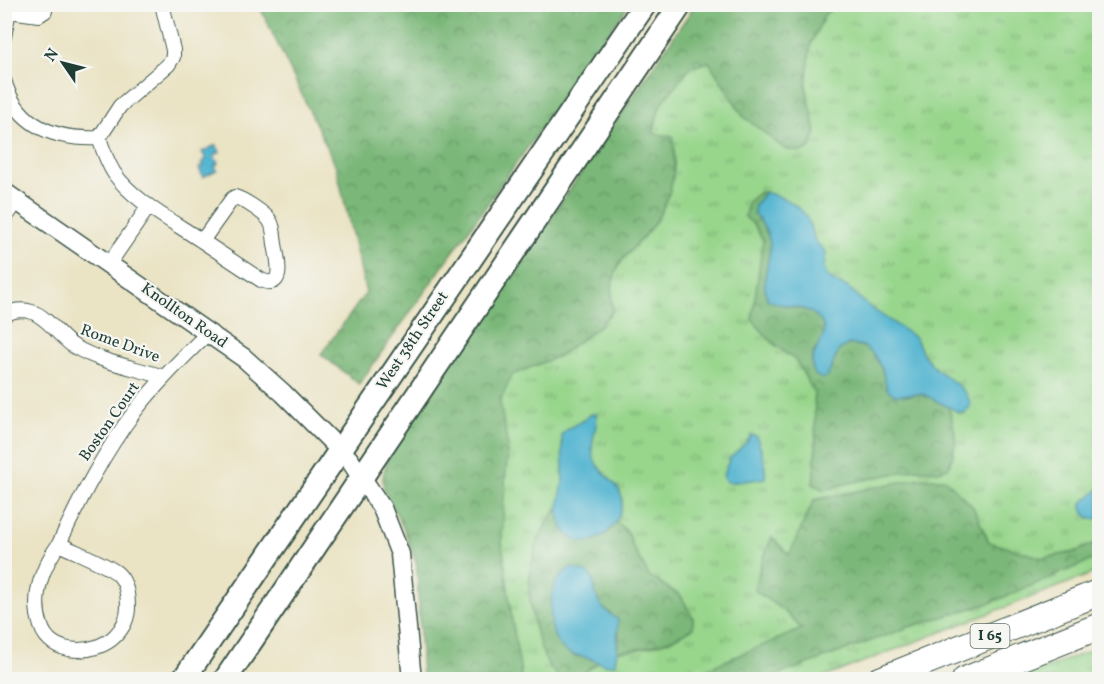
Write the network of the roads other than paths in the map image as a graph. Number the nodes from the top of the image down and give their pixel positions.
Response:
1 (46, 4) edge
2 (162, 4) edge
3 (645, 4) edge
4 (681, 4) edge
5 (688, 4) edge
6 (10, 8) edge
7 (4, 37) edge
8 (656, 43) junction
9 (4, 80) edge
10 (99, 138) junction
11 (11, 197) edge
12 (149, 206) junction
13 (4, 220) edge
14 (202, 241) junction
15 (109, 264) junction
16 (4, 315) edge
17 (208, 333) junction
18 (164, 377) junction
19 (350, 462) junction
20 (59, 544) junction
21 (1100, 592) edge
22 (1100, 626) edge
23 (183, 680) edge
24 (225, 680) edge
25 (412, 680) edge
26 (880, 680) edge
27 (965, 680) edge

1 - 6 street
2 - 10 street
3 - 19 main road, West 38th Street
4 - 8 main road, West 38th Street
5 - 8 main road
6 - 7 street
8 - 19 main road, West 38th Street
9 - 10 street
10 - 12 street
11 - 13 street
11 - 15 street, Knollton Road
12 - 14 street
12 - 15 street
14 - 14 street
15 - 17 street, Knollton Road
16 - 18 street, Rome Drive
17 - 18 street, Boston Court
17 - 19 street, Knollton Road
18 - 20 street, Boston Court
19 - 23 main road, West 38th Street
19 - 24 main road, West 38th Street
19 - 25 street, Knollton Road
20 - 20 street, Boston Court
21 - 26 highway, I 65
22 - 27 highway, I 65

